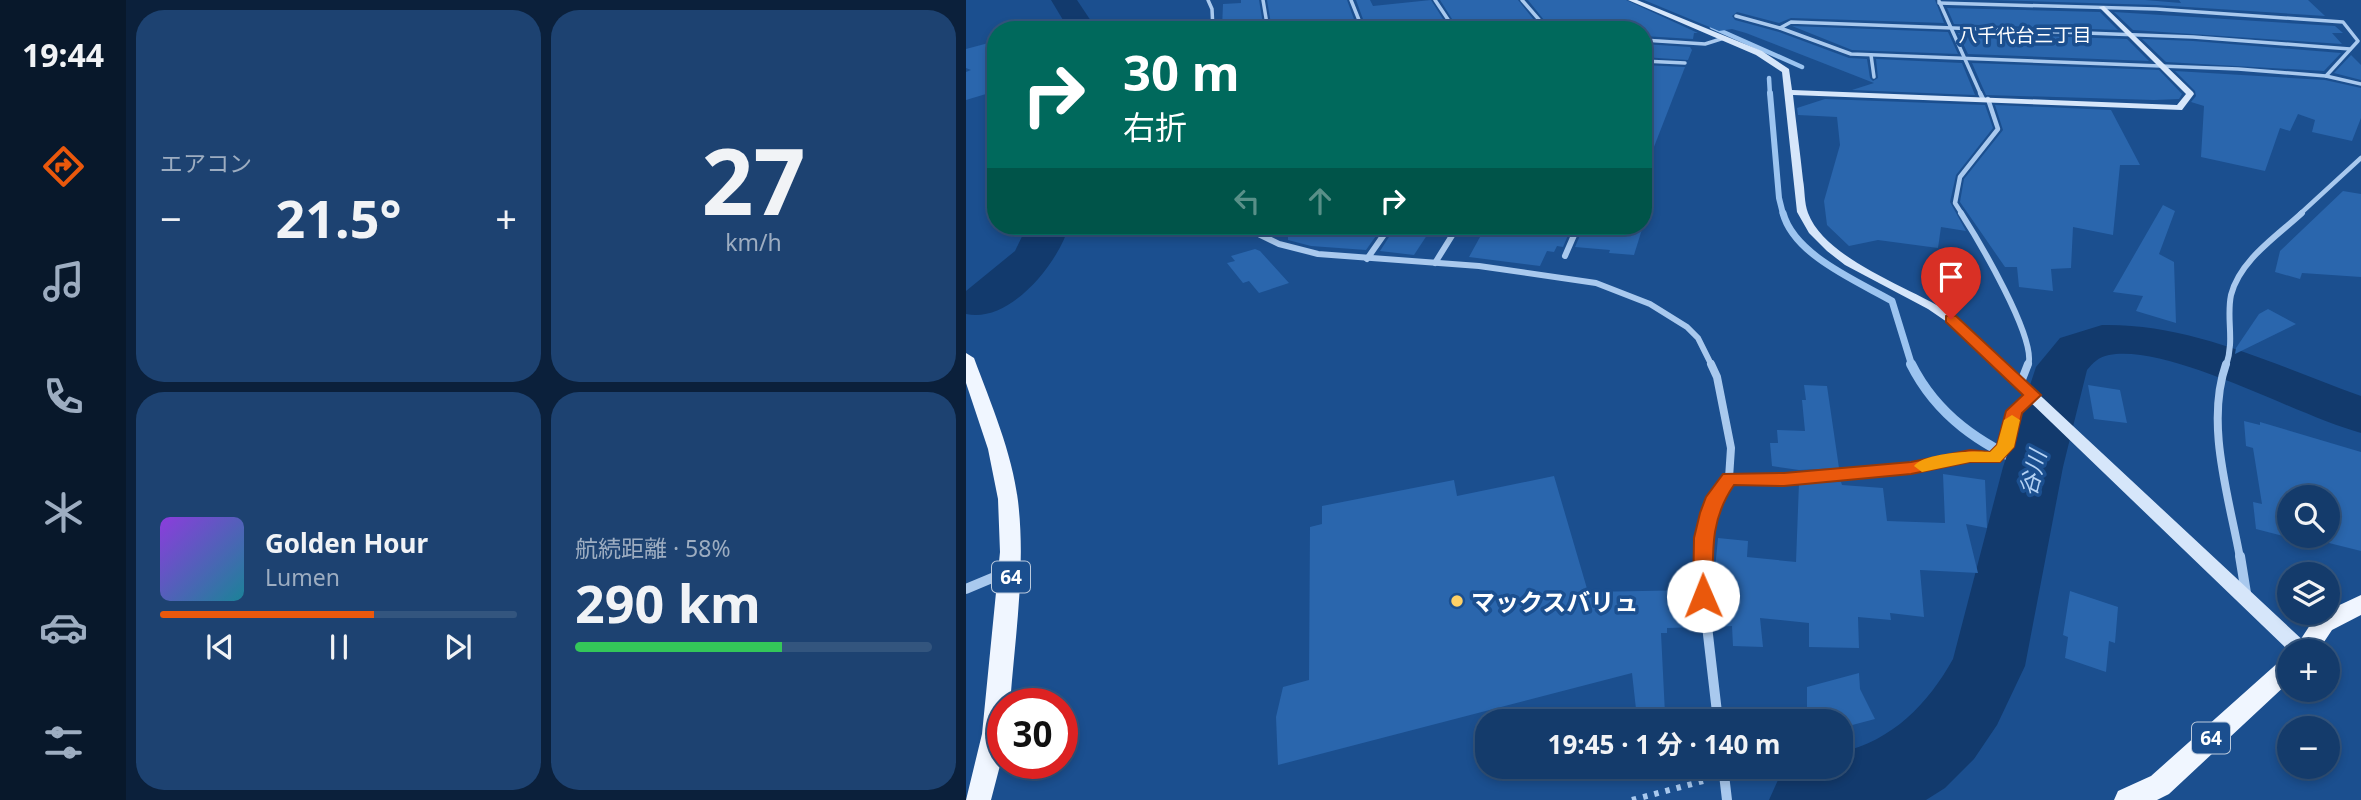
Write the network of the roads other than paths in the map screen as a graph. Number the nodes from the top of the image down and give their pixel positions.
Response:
1 (1210, 0) edge
2 (1263, 0) edge
3 (1350, 0) edge
4 (1435, 0) edge
5 (1522, 0) edge
6 (1631, 0) edge
7 (1939, 1) edge
8 (2105, 5) edge
9 (1737, 16) dead end
10 (1213, 21) edge
11 (1266, 21) edge
12 (1359, 21) edge
13 (1449, 21) edge
14 (1540, 21) edge
15 (1780, 28) junction
16 (1950, 28) junction
17 (2129, 35) junction
18 (1724, 38) junction
19 (1652, 41) edge
20 (2350, 50) junction
21 (1871, 55) junction
22 (1964, 58) junction
23 (1652, 61) edge
24 (1685, 63) dead end
25 (2162, 67) junction
26 (2326, 76) junction
27 (1874, 77) dead end
28 (2361, 84) edge
29 (1789, 92) junction
30 (1986, 99) junction
31 (2361, 158) edge
32 (1259, 235) edge
33 (1384, 235) edge
34 (1452, 235) edge
35 (1574, 235) edge
36 (1566, 256) dead end
37 (1367, 259) junction
38 (1435, 262) junction
39 (966, 358) edge
40 (2021, 382) junction
41 (2034, 396) junction
42 (1729, 478) junction
43 (1012, 570) junction
44 (966, 589) edge
45 (2246, 597) junction
46 (2361, 604) edge
47 (2290, 639) edge
48 (2312, 639) edge
49 (2277, 678) edge
50 (1717, 709) edge
51 (1725, 779) edge
52 (978, 800) edge
53 (1727, 800) edge
54 (2127, 800) edge

1 - 10 street
2 - 11 street
3 - 12 street
4 - 13 street
5 - 14 street
6 - 18 street
7 - 8 street
7 - 16 street
8 - 17 street
8 - 20 street
9 - 15 street
15 - 16 street
15 - 21 street
16 - 17 street
16 - 22 street
17 - 20 street
17 - 25 street
18 - 19 street
18 - 29 street
20 - 26 street
21 - 22 street
21 - 27 street
22 - 25 street
22 - 30 street
23 - 24 street
25 - 26 street
25 - 30 street
26 - 28 street
29 - 30 street
29 - 40 street
30 - 40 street
31 - 45 street
32 - 37 street
33 - 37 street
34 - 38 street
35 - 36 street
37 - 38 street
38 - 42 street
39 - 43 main road, 64
40 - 41 street
41 - 42 street
41 - 45 street
42 - 50 street
43 - 44 street
43 - 52 main road, 64
45 - 47 street
46 - 48 main road
49 - 54 main road, 64
51 - 53 street

